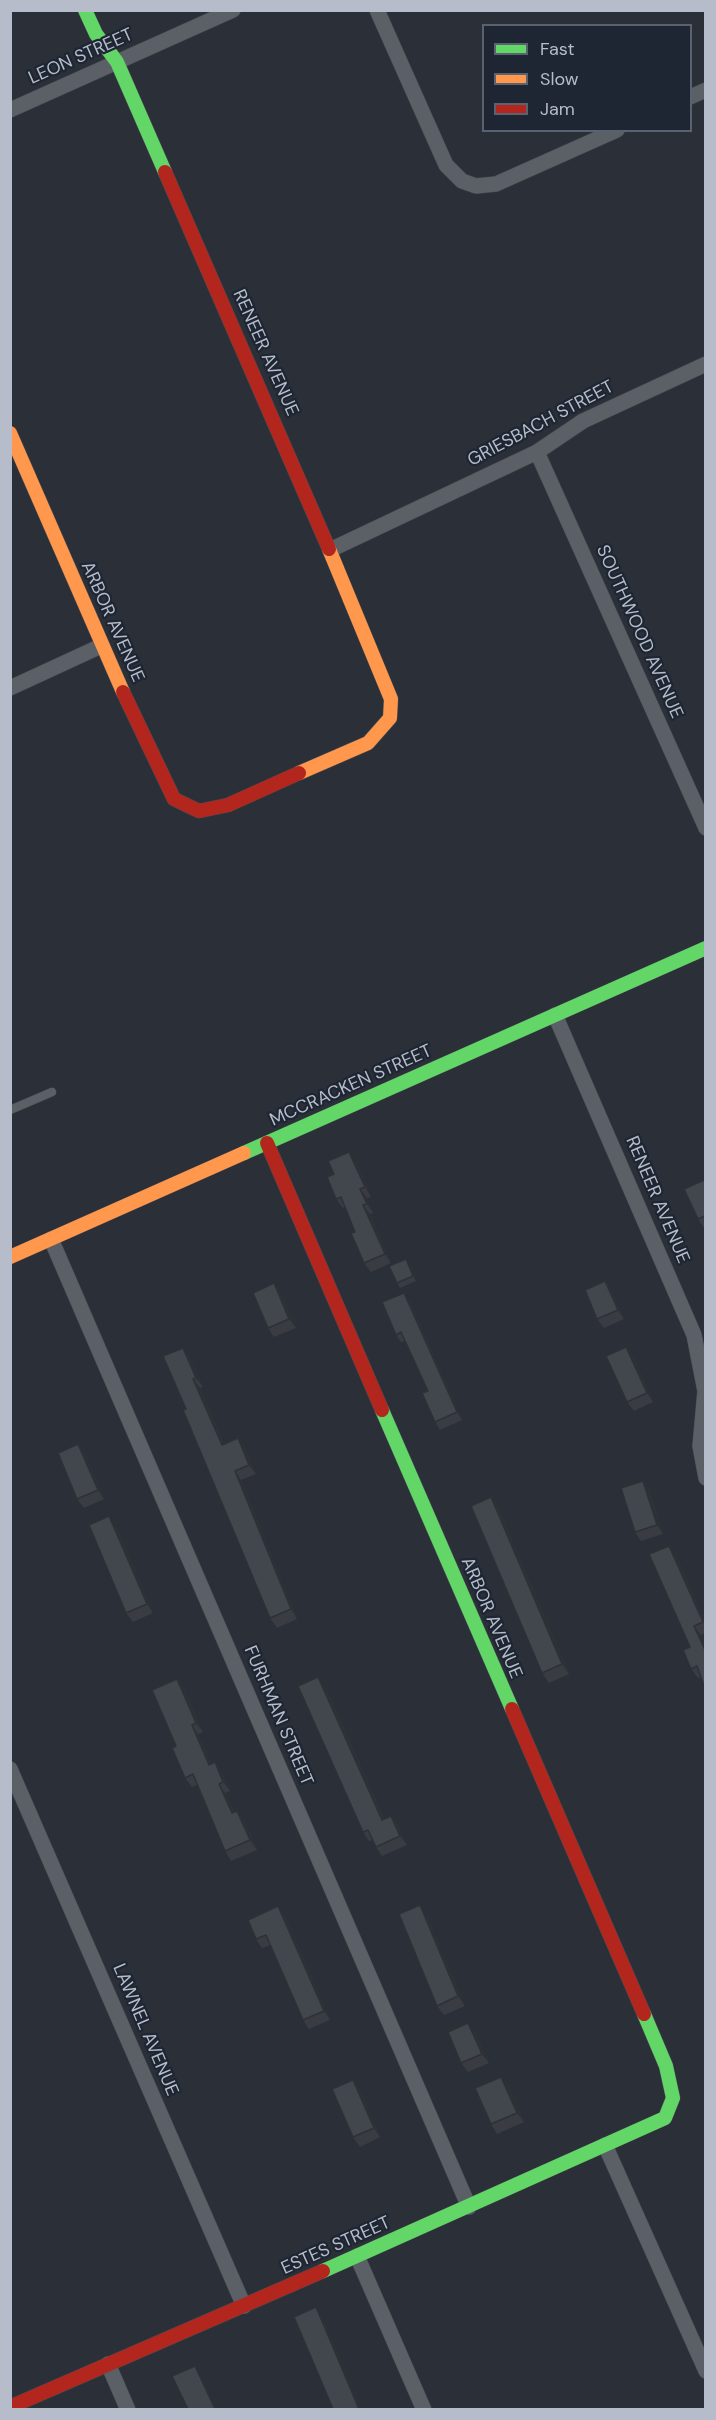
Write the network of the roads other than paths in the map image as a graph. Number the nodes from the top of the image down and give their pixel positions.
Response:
1 (85, 10) edge
2 (233, 10) edge
3 (377, 10) edge
4 (117, 62) junction
5 (10, 110) edge
6 (613, 132) edge
7 (705, 364) edge
8 (10, 433) edge
9 (537, 452) junction
10 (330, 550) junction
11 (101, 646) junction
12 (10, 688) edge
13 (199, 811) joint
14 (705, 828) edge
15 (705, 948) edge
16 (555, 1015) junction
17 (52, 1092) dead end
18 (10, 1110) edge
19 (267, 1143) junction
20 (51, 1239) junction
21 (10, 1257) edge
22 (705, 1478) edge
23 (10, 1769) edge
24 (670, 2109) joint
25 (605, 2145) junction
26 (469, 2207) junction
27 (357, 2256) junction
28 (244, 2306) junction
29 (108, 2364) junction
30 (705, 2371) edge
31 (10, 2407) edge
32 (128, 2409) edge
33 (424, 2409) edge

1 - 4 street, RENEER AVENUE
2 - 4 street, LEON STREET
3 - 6 street
4 - 5 street, LEON STREET
4 - 10 street, RENEER AVENUE
7 - 9 street, GRIESBACH STREET
8 - 11 street, ARBOR AVENUE
9 - 10 street, GRIESBACH STREET
9 - 14 street, SOUTHWOOD AVENUE
10 - 13 street, RENEER AVENUE
11 - 12 street
11 - 13 street, ARBOR AVENUE
15 - 16 street, MCCRACKEN STREET
16 - 19 street, MCCRACKEN STREET
16 - 22 street, RENEER AVENUE
17 - 18 lane
19 - 20 street, MCCRACKEN STREET
19 - 24 street, ARBOR AVENUE
20 - 21 street, MCCRACKEN STREET
20 - 26 street, FURHMAN STREET
23 - 28 street, LAWNEL AVENUE
24 - 25 street, ESTES STREET
25 - 26 street, ESTES STREET
25 - 30 street
26 - 27 street, ESTES STREET
27 - 28 street, ESTES STREET
27 - 33 street
28 - 29 street, ESTES STREET
29 - 31 street, ESTES STREET
29 - 32 street

